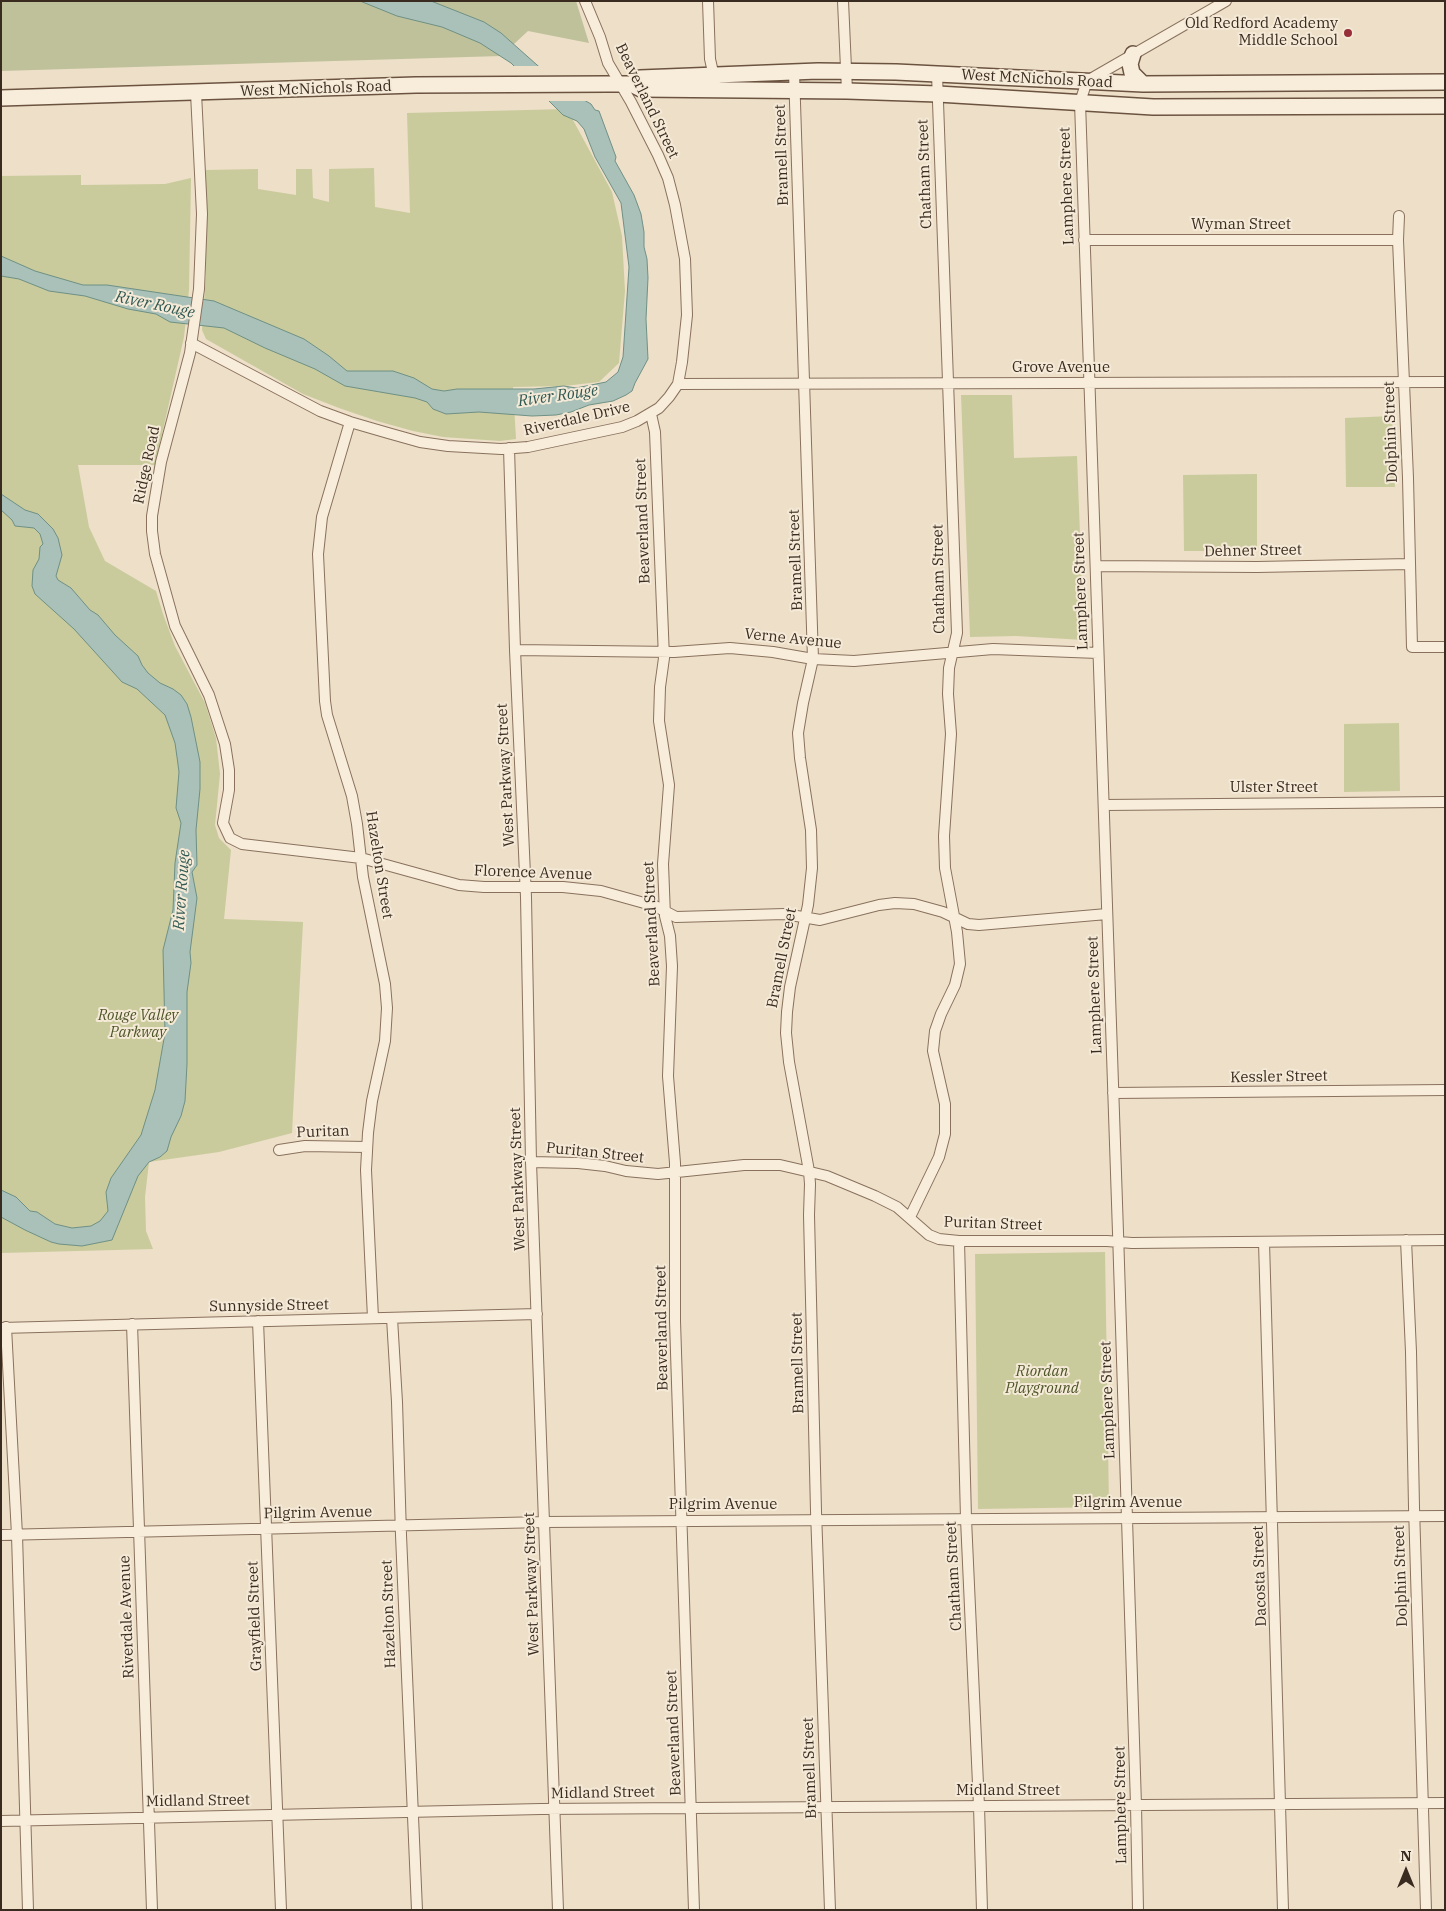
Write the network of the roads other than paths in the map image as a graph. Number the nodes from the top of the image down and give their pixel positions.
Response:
1 (585, 1) edge
2 (708, 1) edge
3 (843, 1) edge
4 (1226, 1) edge
5 (1133, 54) junction
6 (794, 72) junction
7 (846, 72) junction
8 (938, 74) junction
9 (1087, 81) junction
10 (715, 82) junction
11 (1445, 82) edge
12 (619, 84) junction
13 (1148, 84) junction
14 (1190, 84) junction
15 (847, 91) junction
16 (795, 92) junction
17 (196, 93) junction
18 (938, 94) junction
19 (1, 98) edge
20 (1080, 102) junction
21 (1445, 106) edge
22 (1153, 107) junction
23 (1190, 107) junction
24 (1399, 216) dead end
25 (1084, 240) junction
26 (1398, 240) junction
27 (192, 340) junction
28 (1445, 382) edge
29 (947, 383) junction
30 (1403, 383) junction
31 (678, 384) junction
32 (805, 384) junction
33 (1088, 384) junction
34 (650, 414) junction
35 (350, 422) junction
36 (509, 448) junction
37 (1410, 564) junction
38 (1096, 566) junction
39 (1445, 647) edge
40 (515, 650) junction
41 (663, 652) junction
42 (954, 652) junction
43 (1098, 653) junction
44 (814, 659) junction
45 (1445, 802) edge
46 (1104, 805) junction
47 (226, 831) joint
48 (361, 858) junction
49 (526, 886) junction
50 (665, 911) junction
51 (1107, 914) junction
52 (805, 917) junction
53 (954, 917) junction
54 (1445, 1090) edge
55 (1113, 1093) junction
56 (367, 1146) junction
57 (279, 1150) dead end
58 (531, 1162) junction
59 (809, 1171) junction
60 (675, 1173) junction
61 (910, 1217) junction
62 (1406, 1240) junction
63 (1445, 1240) edge
64 (959, 1241) junction
65 (1118, 1242) junction
66 (1264, 1242) junction
67 (537, 1314) junction
68 (373, 1318) junction
69 (392, 1318) junction
70 (258, 1321) junction
71 (132, 1324) junction
72 (4, 1327) edge
73 (1445, 1516) edge
74 (1414, 1517) junction
75 (1127, 1518) junction
76 (1273, 1518) junction
77 (966, 1519) junction
78 (682, 1520) junction
79 (817, 1520) junction
80 (544, 1522) junction
81 (401, 1526) junction
82 (267, 1529) junction
83 (139, 1532) junction
84 (17, 1534) junction
85 (1, 1535) edge
86 (1423, 1803) junction
87 (1445, 1803) edge
88 (1281, 1804) junction
89 (1136, 1805) junction
90 (980, 1806) junction
91 (691, 1807) junction
92 (826, 1807) junction
93 (554, 1809) junction
94 (413, 1811) junction
95 (278, 1815) junction
96 (148, 1818) junction
97 (25, 1820) junction
98 (1, 1821) edge
99 (28, 1910) edge
100 (152, 1910) edge
101 (281, 1910) edge
102 (418, 1910) edge
103 (558, 1910) edge
104 (694, 1910) edge
105 (830, 1910) edge
106 (982, 1910) edge
107 (1138, 1910) edge
108 (1284, 1910) edge
109 (1426, 1910) edge

1 - 12 street, Beaverland Street
2 - 10 street
3 - 7 street
4 - 5 street
5 - 9 street
5 - 13 main road
6 - 7 main road, West McNichols Road
6 - 10 main road, West McNichols Road
6 - 16 street, Bramell Street
7 - 8 main road, West McNichols Road
7 - 15 street
8 - 9 main road, West McNichols Road
8 - 18 street, Chatham Street
9 - 13 main road, West McNichols Road
9 - 20 street, Lamphere Street
10 - 12 main road, West McNichols Road
10 - 16 main road, West McNichols Road
11 - 14 main road, West McNichols Road
12 - 17 main road, West McNichols Road
12 - 31 street, Beaverland Street
13 - 14 main road, West McNichols Road
13 - 22 main road
14 - 23 main road
15 - 16 main road, West McNichols Road
15 - 18 main road, West McNichols Road
16 - 32 street, Bramell Street
17 - 19 main road, West McNichols Road
17 - 27 street, Ridge Road
18 - 20 main road, West McNichols Road
18 - 29 street, Chatham Street
20 - 22 main road, West McNichols Road
20 - 25 street, Lamphere Street
21 - 23 main road, West McNichols Road
22 - 23 main road, West McNichols Road
24 - 26 street, Dolphin Street
25 - 26 street, Wyman Street
25 - 33 street, Lamphere Street
26 - 30 street, Dolphin Street
27 - 35 street, Riverdale Drive
27 - 47 street, Ridge Road
28 - 30 street, Grove Avenue
29 - 32 street, Grove Avenue
29 - 33 street, Grove Avenue
29 - 42 street, Chatham Street
30 - 33 street, Grove Avenue
30 - 37 street, Dolphin Street
31 - 32 street, Grove Avenue
31 - 34 street, Beaverland Street
32 - 44 street, Bramell Street
33 - 38 street, Lamphere Street
34 - 36 street, Riverdale Drive
34 - 41 street, Beaverland Street
35 - 36 street, Riverdale Drive
35 - 48 street, Hazelton Street
36 - 40 street, West Parkway Street
37 - 38 street, Dehner Street
37 - 39 street, Dolphin Street
38 - 43 street, Lamphere Street
40 - 41 street, Verne Avenue
40 - 49 street, West Parkway Street
41 - 44 street, Verne Avenue
41 - 50 street, Beaverland Street
42 - 43 street, Verne Avenue
42 - 44 street, Verne Avenue
42 - 53 street, Chatham Street
43 - 46 street, Lamphere Street
44 - 52 street, Bramell Street
45 - 46 street, Ulster Street
46 - 51 street, Lamphere Street
47 - 48 street, Florence Avenue
48 - 49 street, Florence Avenue
48 - 56 street, Hazelton Street
49 - 50 street, Florence Avenue
49 - 58 street, West Parkway Street
50 - 52 street, Florence Avenue
50 - 60 street, Beaverland Street
51 - 53 street, Florence Avenue
51 - 55 street, Lamphere Street
52 - 53 street, Florence Avenue
52 - 59 street, Bramell Street
53 - 61 street, Chatham Street
54 - 55 street, Kessler Street
55 - 65 street, Lamphere Street
56 - 57 street, Puritan
56 - 68 street, Hazelton Street
58 - 60 street, Puritan Street
58 - 67 street, West Parkway Street
59 - 60 street, Puritan Street
59 - 61 street, Puritan Street
59 - 79 street, Bramell Street
60 - 78 street, Beaverland Street
61 - 64 street, Puritan Street
62 - 63 street, Puritan Street
62 - 66 street, Puritan Street
62 - 74 street, Dolphin Street
64 - 65 street, Puritan Street
64 - 77 street, Chatham Street
65 - 66 street, Puritan Street
65 - 75 street, Lamphere Street
66 - 76 street, Dacosta Street
67 - 69 street, Sunnyside Street
67 - 80 street, West Parkway Street
68 - 69 street, Sunnyside Street
68 - 70 street, Sunnyside Street
69 - 81 street, Hazelton Street
70 - 71 street, Sunnyside Street
70 - 82 street, Grayfield Street
71 - 72 street, Sunnyside Street
71 - 83 street, Riverdale Avenue
72 - 84 street
73 - 74 street, Pilgrim Avenue
74 - 76 street, Pilgrim Avenue
74 - 86 street, Dolphin Street
75 - 76 street, Pilgrim Avenue
75 - 77 street, Pilgrim Avenue
75 - 89 street, Lamphere Street
76 - 88 street, Dacosta Street
77 - 79 street, Pilgrim Avenue
77 - 90 street, Chatham Street
78 - 79 street, Pilgrim Avenue
78 - 80 street, Pilgrim Avenue
78 - 91 street, Beaverland Street
79 - 92 street, Bramell Street
80 - 81 street, Pilgrim Avenue
80 - 93 street, West Parkway Street
81 - 82 street, Pilgrim Avenue
81 - 94 street, Hazelton Street
82 - 83 street, Pilgrim Avenue
82 - 95 street, Grayfield Street
83 - 84 street, Pilgrim Avenue
83 - 96 street, Riverdale Avenue
84 - 85 street, Pilgrim Avenue
84 - 97 street
86 - 87 street, Midland Street
86 - 88 street, Midland Street
86 - 109 street, Dolphin Street
88 - 89 street, Midland Street
88 - 108 street, Dacosta Street
89 - 90 street, Midland Street
89 - 107 street, Lamphere Street
90 - 92 street, Midland Street
90 - 106 street, Chatham Street
91 - 92 street, Midland Street
91 - 93 street, Midland Street
91 - 104 street, Beaverland Street
92 - 105 street, Bramell Street
93 - 94 street, Midland Street
93 - 103 street, West Parkway Street
94 - 95 street, Midland Street
94 - 102 street, Hazelton Street
95 - 96 street, Midland Street
95 - 101 street, Grayfield Street
96 - 97 street, Midland Street
96 - 100 street, Riverdale Avenue
97 - 98 street, Midland Street
97 - 99 street

